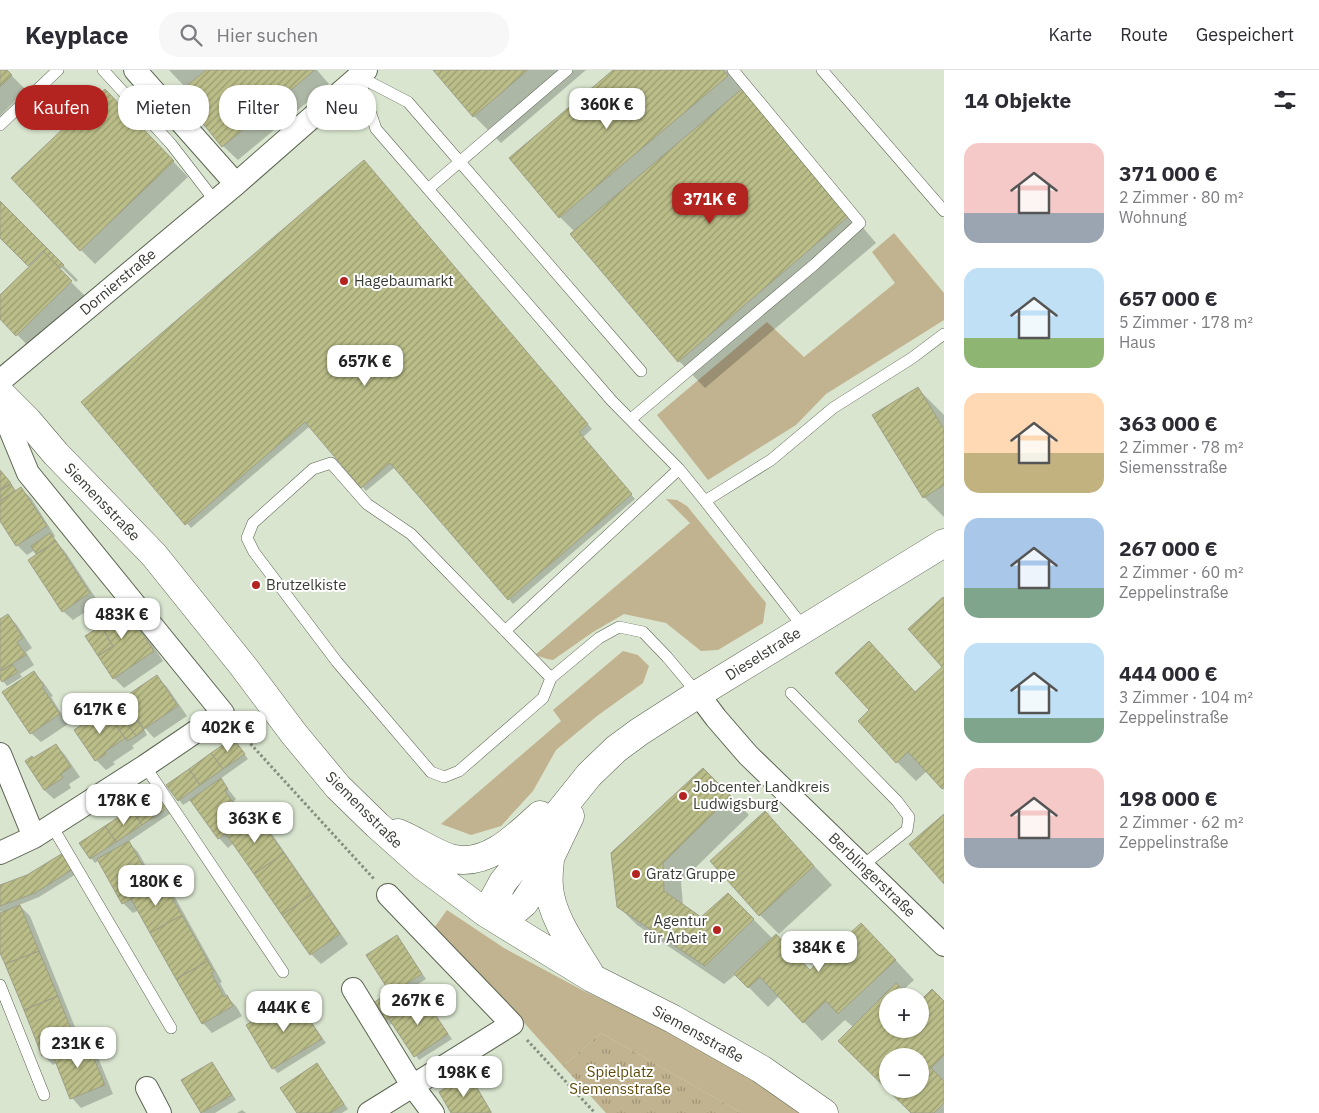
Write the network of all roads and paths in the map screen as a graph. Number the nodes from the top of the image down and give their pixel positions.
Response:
1 (58, 70) edge
2 (103, 70) edge
3 (135, 70) edge
4 (567, 70) edge
5 (732, 70) edge
6 (822, 70) edge
7 (362, 73) edge
8 (0, 125) edge
9 (460, 162) junction
10 (236, 184) junction
11 (428, 189) junction
12 (215, 201) junction
13 (944, 211) edge
14 (944, 334) edge
15 (641, 371) dead end
16 (0, 381) edge
17 (0, 393) edge
18 (0, 405) edge
19 (631, 419) junction
20 (679, 469) junction
21 (705, 501) junction
22 (944, 543) edge
23 (804, 628) junction
24 (505, 631) junction
25 (551, 678) junction
26 (791, 693) dead end
27 (698, 694) junction
28 (223, 713) junction
29 (0, 754) edge
30 (145, 766) junction
31 (589, 775) junction
32 (377, 825) junction
33 (43, 831) junction
34 (0, 853) edge
35 (550, 858) junction
36 (862, 866) junction
37 (388, 895) joint
38 (494, 918) junction
39 (944, 945) edge
40 (283, 972) dead end
41 (592, 978) junction
42 (0, 985) edge
43 (353, 989) dead end
44 (512, 1024) junction
45 (171, 1028) dead end
46 (412, 1085) junction
47 (147, 1088) dead end
48 (44, 1095) dead end
49 (160, 1113) edge
50 (368, 1113) edge
51 (433, 1113) edge
52 (594, 1113) edge
53 (824, 1113) edge

1 - 8 lane
2 - 12 lane
3 - 10 street
4 - 9 lane
5 - 19 lane
6 - 13 lane
7 - 9 lane
7 - 10 street, Dornierstraße
7 - 11 lane
9 - 11 lane
9 - 15 lane
10 - 12 street, Dornierstraße
11 - 19 lane
12 - 16 street, Dornierstraße
14 - 21 lane
17 - 32 street, Siemensstraße
18 - 28 street
19 - 20 lane
20 - 21 lane
20 - 24 lane
21 - 23 lane
22 - 23 street, Dieselstraße
23 - 27 street, Dieselstraße
24 - 25 lane
24 - 25 lane
25 - 27 lane
26 - 36 lane
27 - 31 street, Dieselstraße
27 - 36 street, Berblingerstraße
28 - 30 street
28 - 37 path
29 - 33 street
30 - 33 street
30 - 40 lane
31 - 32 street
31 - 35 street
31 - 38 street
32 - 38 street, Siemensstraße
33 - 34 street
33 - 45 lane
35 - 38 street
35 - 41 street
36 - 39 street, Berblingerstraße
37 - 44 street
38 - 41 street, Siemensstraße
41 - 53 street, Siemensstraße
42 - 48 lane
43 - 46 street
44 - 46 street
44 - 52 path
46 - 50 street
46 - 51 street
47 - 49 street

